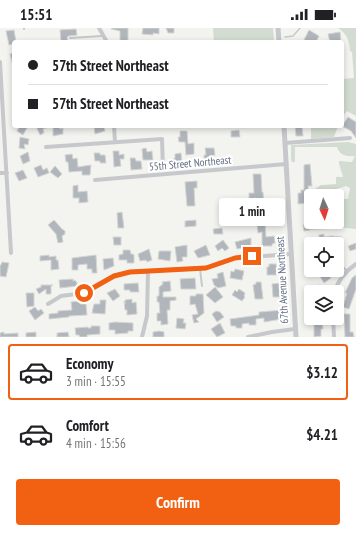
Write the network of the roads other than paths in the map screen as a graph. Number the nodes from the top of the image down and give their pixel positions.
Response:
1 (99, 28) edge
2 (278, 28) edge
3 (104, 36) junction
4 (70, 38) dead end
5 (106, 40) edge
6 (279, 40) edge
7 (0, 62) edge
8 (1, 79) edge
9 (1, 87) edge
10 (114, 128) edge
11 (284, 128) edge
12 (350, 138) dead end
13 (115, 142) junction
14 (285, 143) junction
15 (46, 147) dead end
16 (286, 164) junction
17 (163, 169) dead end
18 (0, 173) edge
19 (7, 173) junction
20 (95, 180) dead end
21 (11, 253) dead end
22 (291, 254) junction
23 (356, 264) edge
24 (344, 268) edge
25 (200, 269) junction
26 (148, 271) junction
27 (347, 271) junction
28 (338, 285) edge
29 (202, 286) dead end
30 (48, 304) dead end
31 (333, 325) edge
32 (295, 329) junction
33 (142, 337) edge
34 (248, 337) edge
35 (296, 337) edge
36 (334, 337) edge

1 - 3 street
2 - 6 street
3 - 4 lane
3 - 5 street
7 - 8 street
8 - 9 street
9 - 19 street
10 - 13 street
11 - 14 street, 67th Avenue Northeast
12 - 14 street
13 - 15 street
13 - 17 street
14 - 16 street, 67th Avenue Northeast
16 - 20 street, 55th Street Northeast
16 - 22 street, 67th Avenue Northeast
18 - 19 street
19 - 21 street
22 - 25 street
22 - 32 street, 67th Avenue Northeast
23 - 27 street
24 - 27 lane
25 - 26 street
25 - 29 lane
26 - 30 street
26 - 33 street
27 - 28 street
31 - 36 street
32 - 34 street
32 - 35 street, 67th Avenue Northeast

